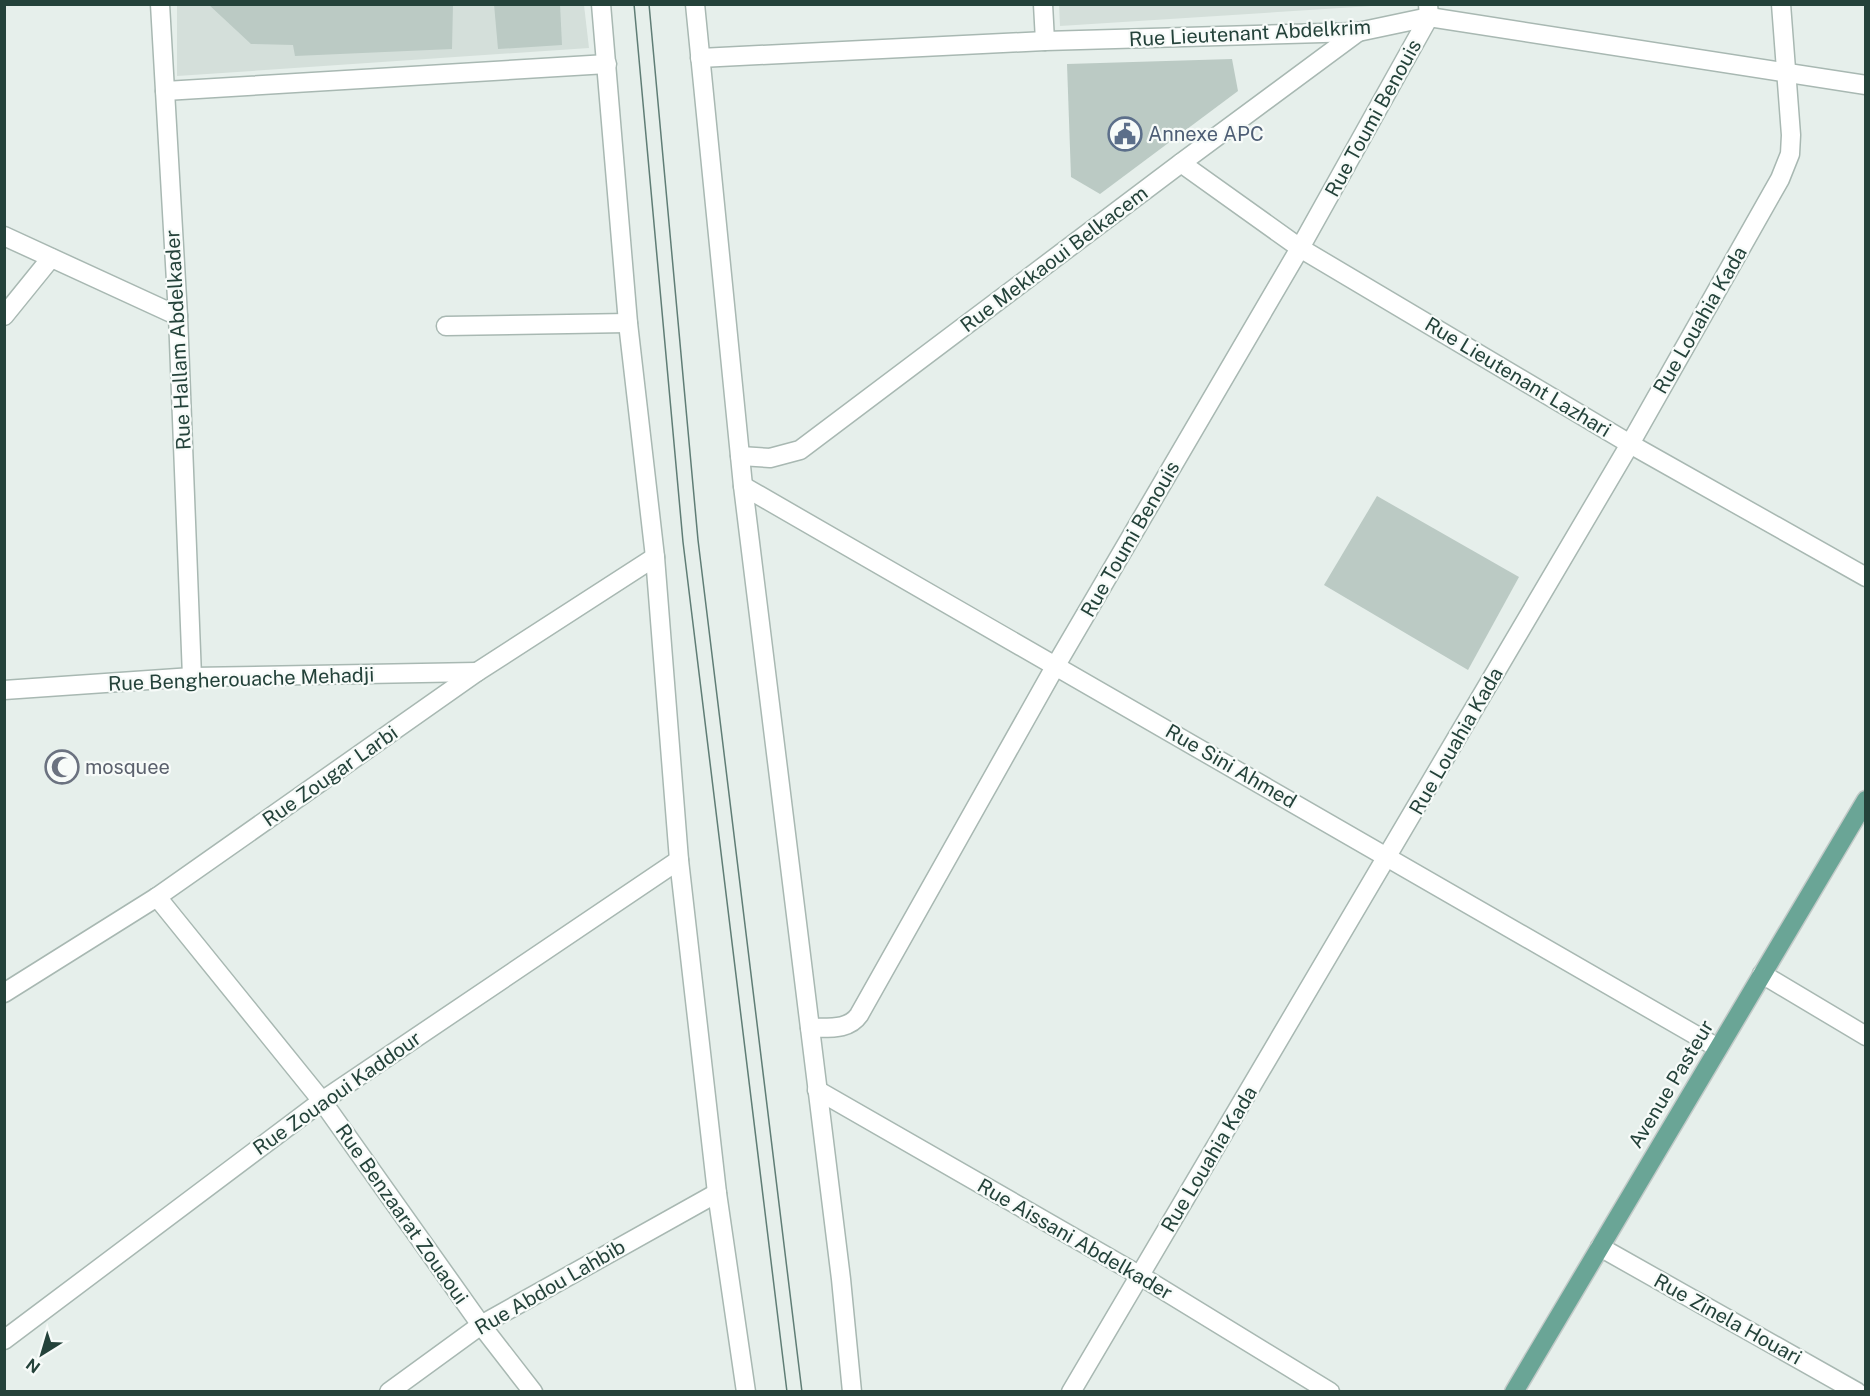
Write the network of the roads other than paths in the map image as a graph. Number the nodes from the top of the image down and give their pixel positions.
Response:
1 (160, 4) edge
2 (601, 4) edge
3 (695, 4) edge
4 (1043, 4) edge
5 (1781, 4) edge
6 (1429, 11) edge
7 (1359, 32) junction
8 (1045, 41) junction
9 (700, 58) junction
10 (607, 64) junction
11 (1785, 73) junction
12 (1866, 85) edge
13 (165, 91) junction
14 (1181, 163) junction
15 (4, 236) edge
16 (1300, 248) junction
17 (51, 258) junction
18 (4, 316) edge
19 (178, 316) junction
20 (628, 323) junction
21 (446, 326) dead end
22 (1630, 444) junction
23 (740, 456) junction
24 (743, 486) junction
25 (655, 557) junction
26 (1866, 577) edge
27 (1056, 666) junction
28 (477, 672) junction
29 (192, 677) junction
30 (4, 690) edge
31 (1866, 800) edge
32 (1388, 856) junction
33 (679, 860) junction
34 (157, 897) junction
35 (1762, 974) junction
36 (4, 993) edge
37 (810, 1028) junction
38 (1866, 1036) edge
39 (1718, 1048) junction
40 (818, 1090) junction
41 (322, 1101) junction
42 (717, 1193) junction
43 (1600, 1247) junction
44 (1140, 1275) junction
45 (481, 1325) junction
46 (4, 1340) edge
47 (389, 1392) edge
48 (533, 1392) edge
49 (746, 1392) edge
50 (852, 1392) edge
51 (1071, 1392) edge
52 (1330, 1392) edge
53 (1514, 1392) edge
54 (1857, 1392) edge

1 - 13 street, Rue Hallam Abdelkader
2 - 10 street
3 - 9 street
4 - 8 street
5 - 11 street, Rue Louahia Kada
6 - 7 street, Rue Lieutenant Abdelkrim
6 - 11 street, Rue Lieutenant Abdelkrim
6 - 16 street, Rue Toumi Benouis
7 - 8 street, Rue Lieutenant Abdelkrim
7 - 14 street, Rue Mekkaoui Belkacem
8 - 9 street, Rue Lieutenant Abdelkrim
9 - 23 street
10 - 13 street
10 - 20 street
11 - 12 street, Rue Lieutenant Abdelkrim
11 - 22 street, Rue Louahia Kada
13 - 19 street, Rue Hallam Abdelkader
14 - 16 street, Rue Lieutenant Lazhari
14 - 23 street, Rue Mekkaoui Belkacem
15 - 17 street
16 - 22 street, Rue Lieutenant Lazhari
16 - 27 street, Rue Toumi Benouis
17 - 18 street
17 - 19 street
19 - 29 street, Rue Hallam Abdelkader
20 - 21 street
20 - 25 street
22 - 26 street, Rue Lieutenant Lazhari
22 - 32 street, Rue Louahia Kada
23 - 24 street
24 - 27 street, Rue Sini Ahmed
24 - 37 street
25 - 28 street, Rue Zougar Larbi
25 - 33 street
27 - 32 street, Rue Sini Ahmed
27 - 37 street, Rue Toumi Benouis
28 - 29 street, Rue Bengherouache Mehadji
28 - 34 street, Rue Zougar Larbi
29 - 30 street, Rue Bengherouache Mehadji
31 - 35 main road, Avenue Pasteur
32 - 39 street, Rue Sini Ahmed
32 - 44 street, Rue Louahia Kada
33 - 41 street, Rue Zouaoui Kaddour
33 - 42 street
34 - 36 street, Rue Zougar Larbi
34 - 41 street, Rue Benzaarat Zouaoui
35 - 38 street
35 - 39 main road, Avenue Pasteur
37 - 40 street
39 - 43 main road, Avenue Pasteur
40 - 44 street, Rue Aissani Abdelkader
40 - 50 street
41 - 45 street, Rue Benzaarat Zouaoui
41 - 46 street, Rue Zouaoui Kaddour
42 - 45 street, Rue Abdou Lahbib
42 - 49 street
43 - 53 main road, Avenue Pasteur
43 - 54 street, Rue Zinela Houari
44 - 51 street, Rue Louahia Kada
44 - 52 street, Rue Aissani Abdelkader
45 - 47 street, Rue Abdou Lahbib
45 - 48 street, Rue Benzaarat Zouaoui

